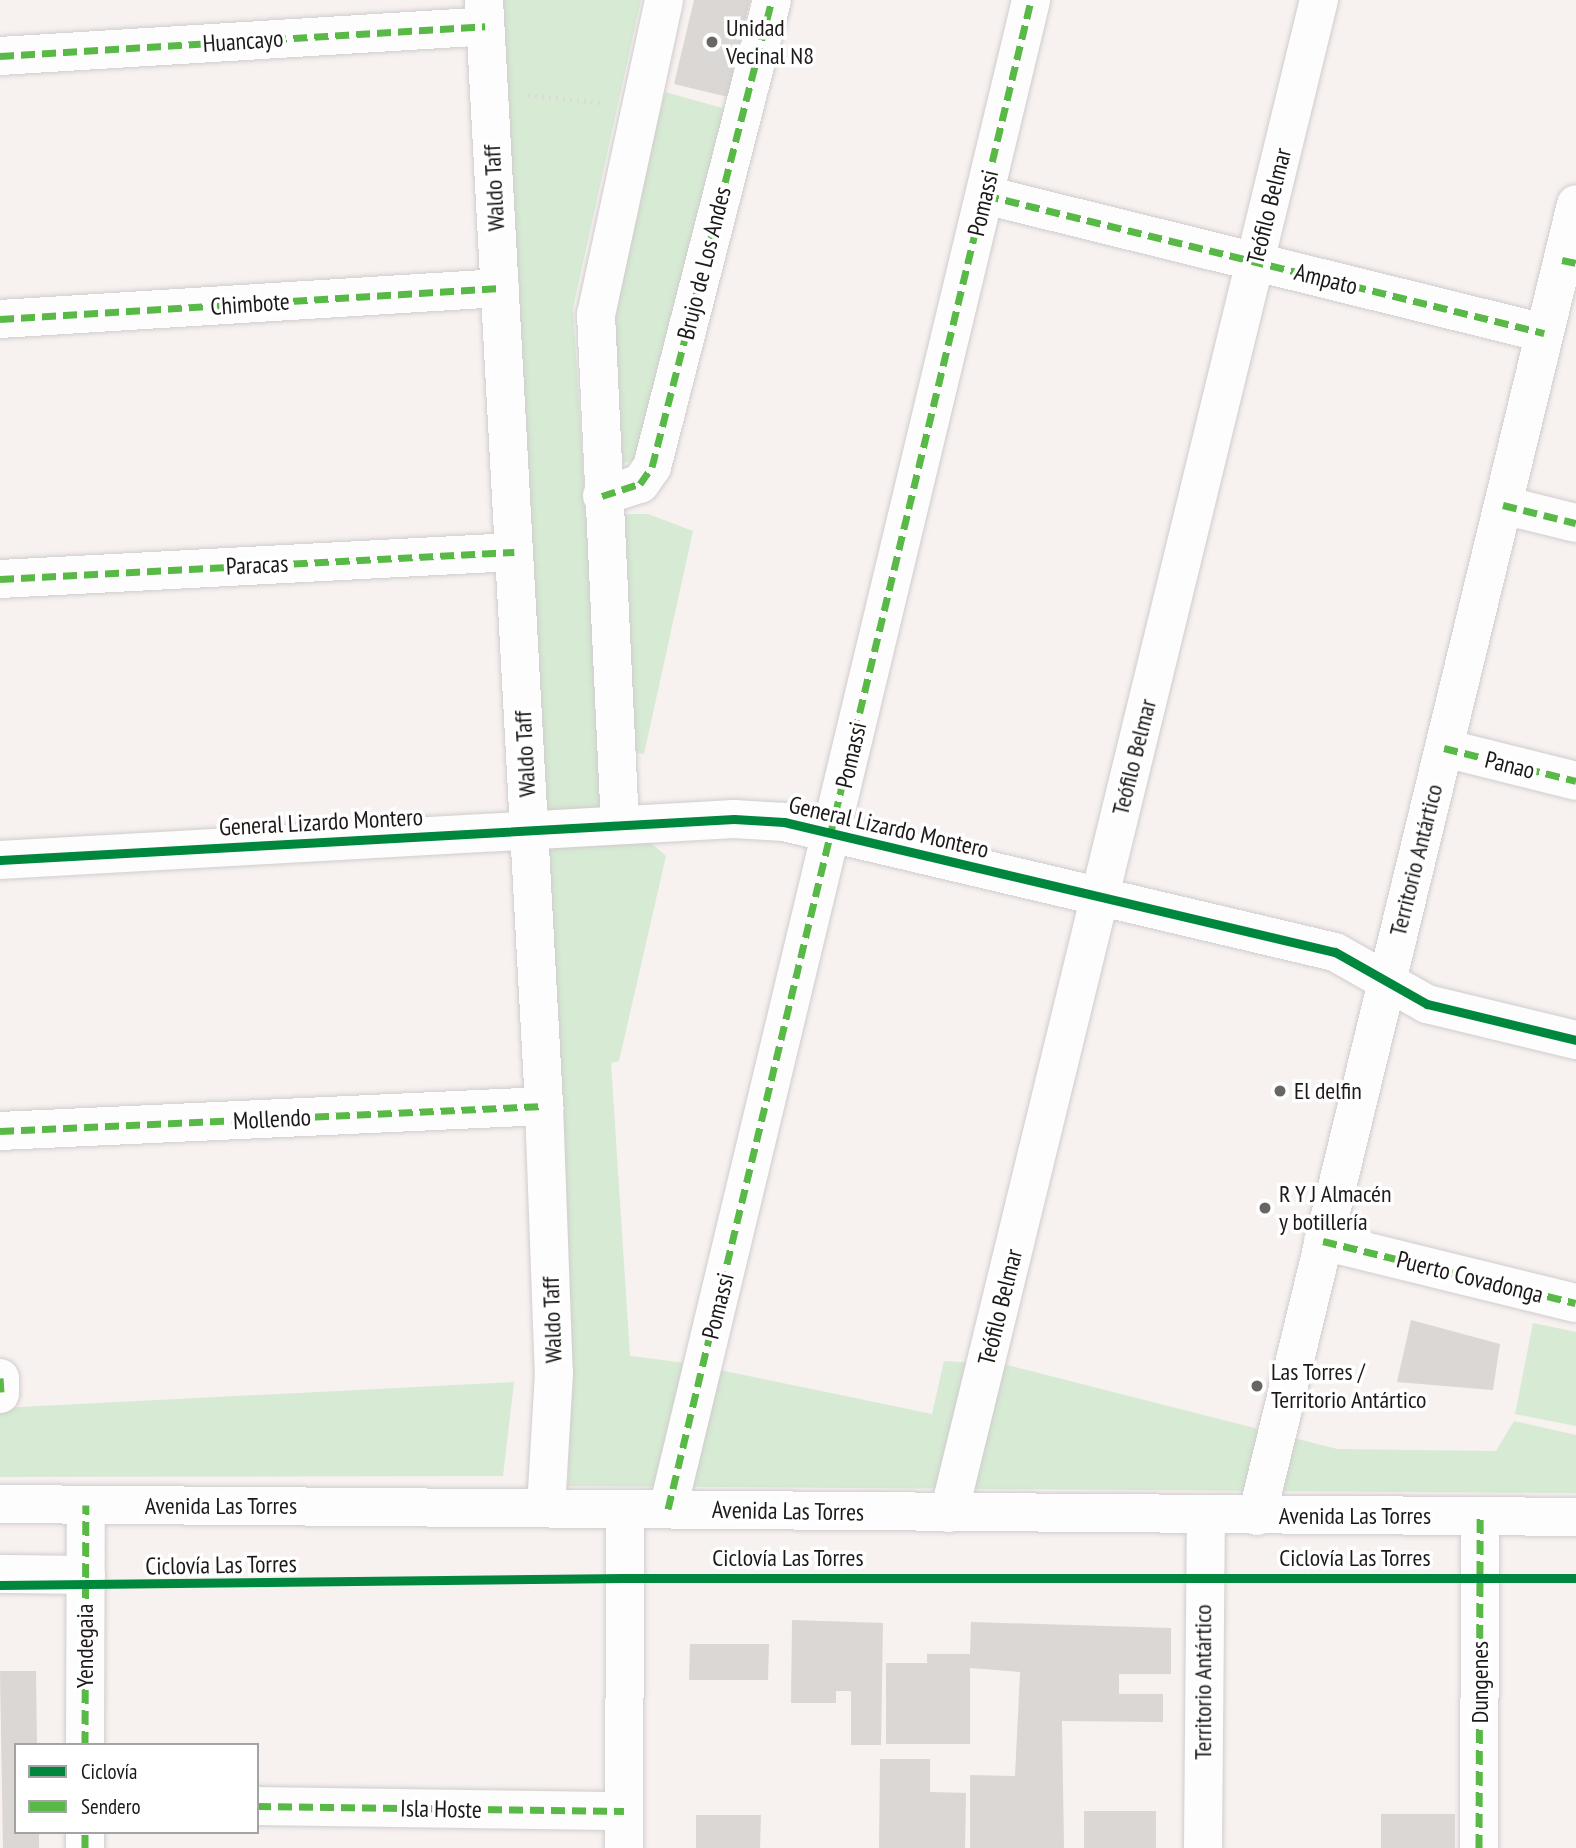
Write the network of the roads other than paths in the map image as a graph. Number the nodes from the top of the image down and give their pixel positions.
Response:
1 (664, 0) edge
2 (772, 0) edge
3 (1031, 0) edge
4 (1319, 0) edge
5 (484, 13) edge
6 (0, 56) edge
7 (985, 195) junction
8 (1576, 204) edge
9 (1255, 262) junction
10 (1569, 262) edge
11 (500, 288) junction
12 (0, 319) edge
13 (1544, 334) junction
14 (602, 496) junction
15 (1503, 505) junction
16 (1576, 523) edge
17 (514, 552) junction
18 (0, 579) edge
19 (1444, 748) junction
20 (1576, 781) edge
21 (620, 825) junction
22 (530, 830) junction
23 (832, 832) junction
24 (0, 860) edge
25 (1100, 896) junction
26 (1387, 979) junction
27 (1576, 1040) edge
28 (544, 1107) junction
29 (0, 1131) edge
30 (1323, 1241) junction
31 (1576, 1303) edge
32 (0, 1378) edge
33 (0, 1394) edge
34 (0, 1504) edge
35 (86, 1505) junction
36 (546, 1508) junction
37 (625, 1509) junction
38 (668, 1509) junction
39 (949, 1513) junction
40 (1206, 1515) junction
41 (1257, 1516) junction
42 (1480, 1516) junction
43 (1576, 1517) edge
44 (0, 1574) edge
45 (86, 1575) junction
46 (85, 1743) edge
47 (259, 1806) edge
48 (624, 1830) edge
49 (1203, 1848) edge
50 (1479, 1848) edge

1 - 14 street
2 - 14 street, Brujo de Los Andes
3 - 7 street, Pomassi
4 - 9 street, Teófilo Belmar
5 - 6 street, Huancayo
5 - 11 street, Waldo Taff
7 - 9 street, Ampato
7 - 23 street, Pomassi
8 - 10 street, Territorio Antártico
9 - 13 street, Ampato
9 - 25 street, Teófilo Belmar
10 - 13 street, Territorio Antártico
11 - 12 street, Chimbote
11 - 17 street, Waldo Taff
13 - 15 street, Territorio Antártico
14 - 21 street
15 - 16 street
15 - 19 street, Territorio Antártico
17 - 18 street, Paracas
17 - 22 street, Waldo Taff
19 - 20 street, Panao
19 - 26 street, Territorio Antártico
21 - 22 street, General Lizardo Montero
21 - 23 street, General Lizardo Montero
22 - 24 street, General Lizardo Montero
22 - 28 street, Waldo Taff
23 - 25 street, General Lizardo Montero
23 - 38 street, Pomassi
25 - 26 street, General Lizardo Montero
25 - 39 street, Teófilo Belmar
26 - 27 street, General Lizardo Montero
26 - 30 street, Territorio Antártico
28 - 29 street, Mollendo
28 - 36 street, Waldo Taff
30 - 31 street, Puerto Covadonga
30 - 41 street, Territorio Antártico
32 - 33 street
34 - 35 street, Avenida Las Torres
35 - 36 street, Avenida Las Torres
35 - 45 street, Yendegaia
36 - 37 street, Avenida Las Torres
37 - 38 street, Avenida Las Torres
37 - 48 street
38 - 39 street, Avenida Las Torres
39 - 40 street, Avenida Las Torres
40 - 41 street, Avenida Las Torres
40 - 49 street, Territorio Antártico
41 - 42 street, Avenida Las Torres
42 - 43 street, Avenida Las Torres
42 - 50 street, Dungenes
44 - 45 street
45 - 46 street, Yendegaia
47 - 48 street, Isla Hoste

